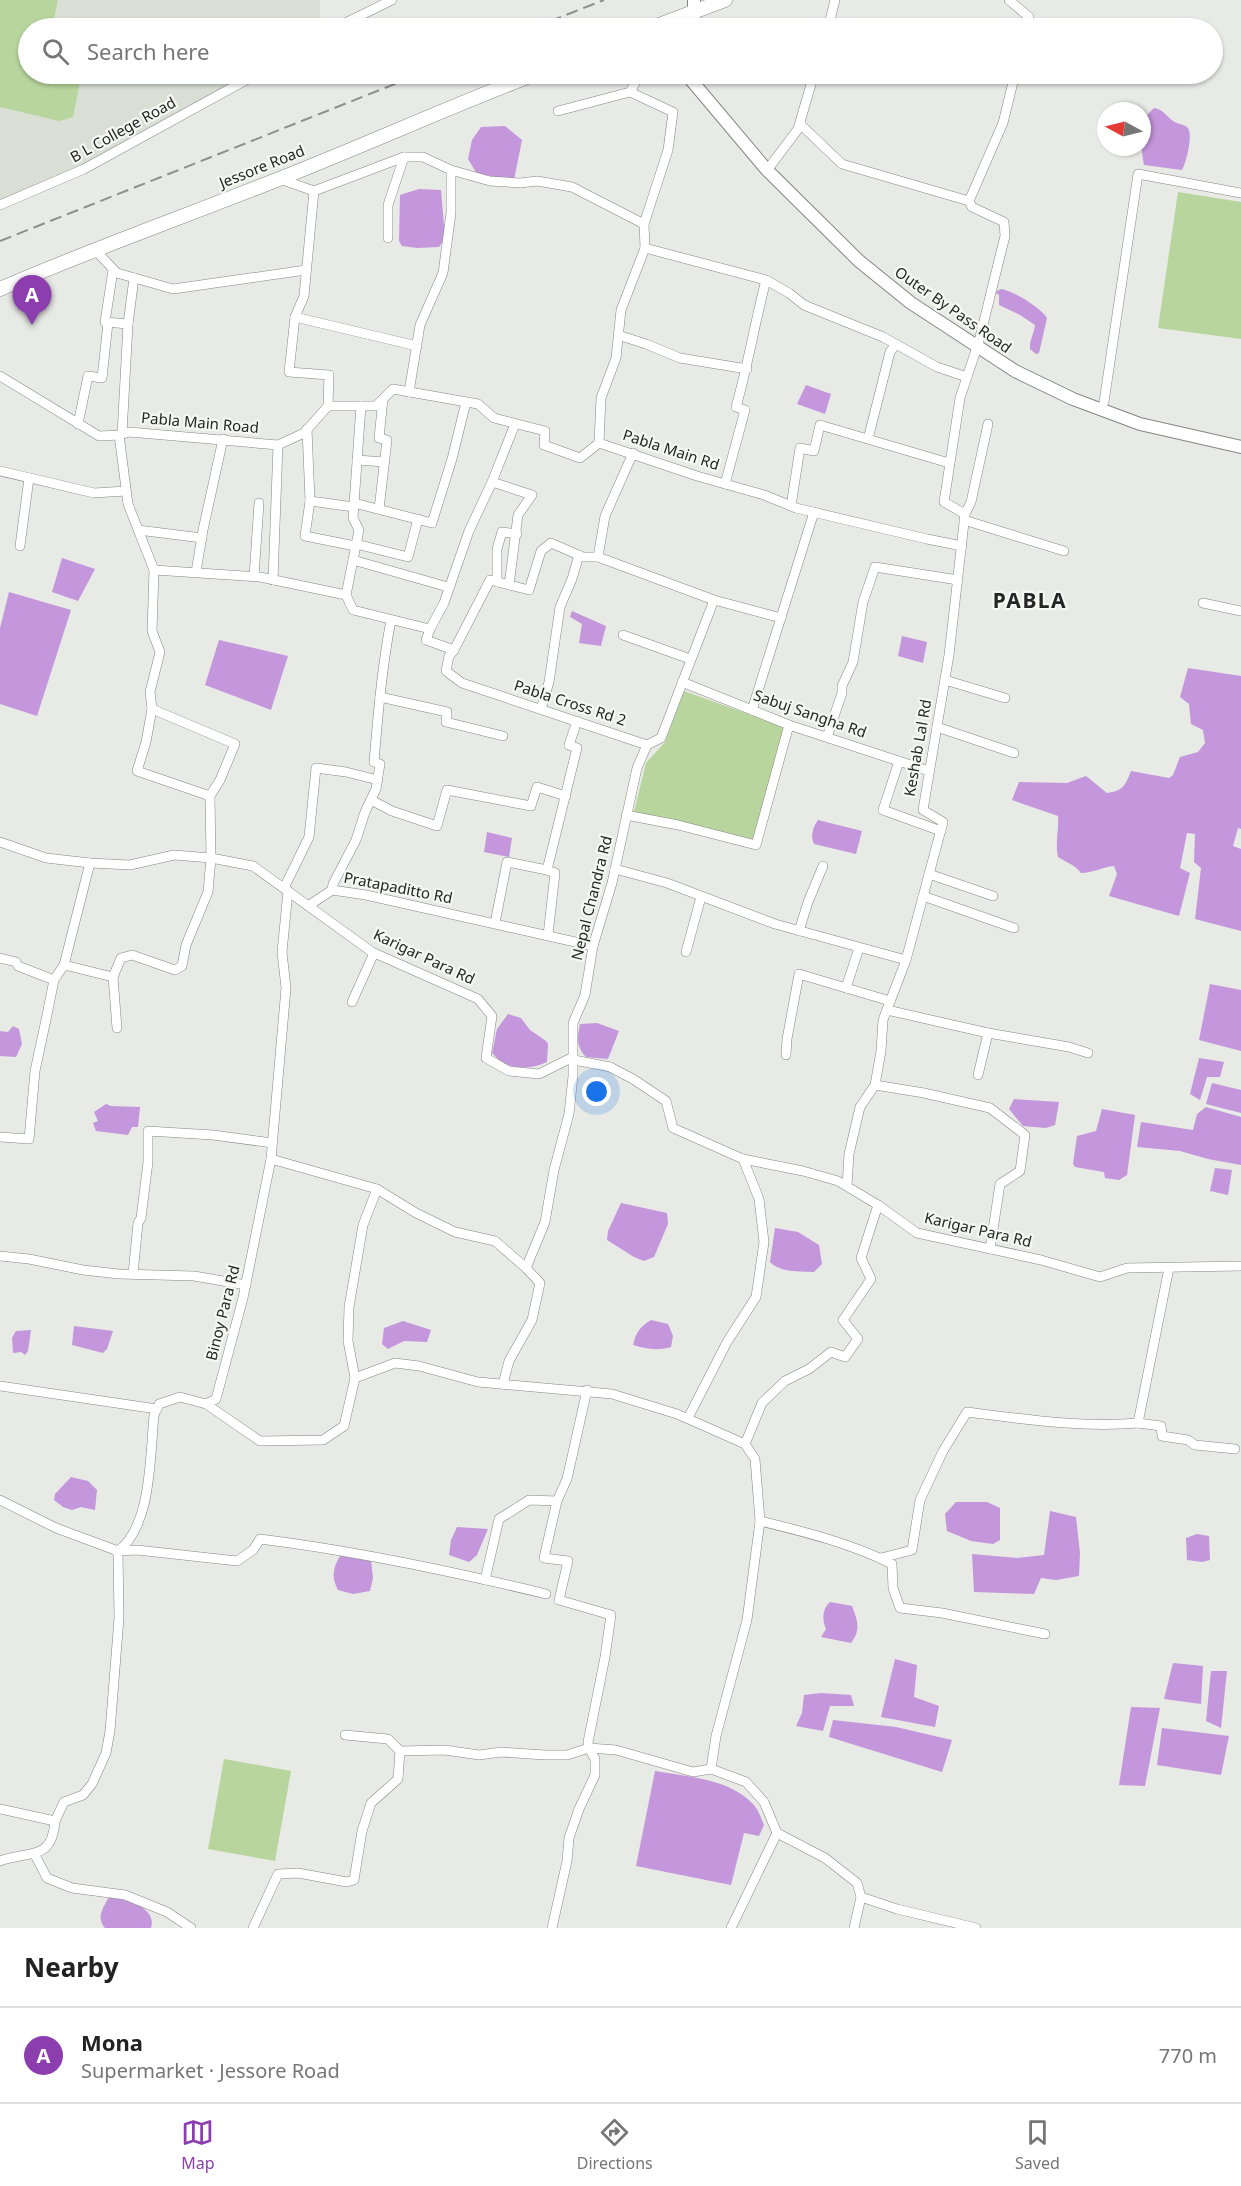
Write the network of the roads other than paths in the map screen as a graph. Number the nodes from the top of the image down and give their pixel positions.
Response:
1 (392, 0) edge
2 (725, 0) edge
3 (835, 0) edge
4 (1009, 0) edge
5 (695, 6) edge
6 (355, 18) edge
7 (671, 18) edge
8 (830, 18) edge
9 (1029, 18) edge
10 (239, 84) edge
11 (509, 84) edge
12 (634, 84) edge
13 (694, 84) edge
14 (701, 84) edge
15 (811, 84) edge
16 (1013, 84) edge
17 (630, 92) junction
18 (558, 111) dead end
19 (800, 124) junction
20 (404, 157) junction
21 (771, 165) junction
22 (451, 170) junction
23 (280, 179) junction
24 (314, 191) junction
25 (1241, 193) edge
26 (969, 201) junction
27 (0, 205) edge
28 (644, 224) junction
29 (388, 238) dead end
30 (645, 248) junction
31 (95, 250) junction
32 (113, 270) junction
33 (306, 270) junction
34 (134, 278) junction
35 (766, 280) junction
36 (0, 289) edge
37 (295, 317) junction
38 (108, 323) junction
39 (128, 324) junction
40 (618, 335) junction
41 (896, 344) junction
42 (978, 344) junction
43 (417, 346) junction
44 (747, 369) junction
45 (0, 376) edge
46 (967, 377) junction
47 (409, 392) junction
48 (383, 399) junction
49 (466, 402) junction
50 (1104, 402) junction
51 (328, 406) junction
52 (360, 406) junction
53 (78, 424) junction
54 (515, 424) junction
55 (988, 424) dead end
56 (307, 429) junction
57 (120, 435) junction
58 (223, 439) junction
59 (868, 439) junction
60 (1241, 440) edge
61 (599, 443) junction
62 (278, 445) junction
63 (1241, 447) edge
64 (633, 453) junction
65 (357, 460) junction
66 (385, 462) junction
67 (949, 463) junction
68 (0, 471) edge
69 (29, 478) junction
70 (492, 482) junction
71 (725, 484) junction
72 (126, 491) junction
73 (310, 501) junction
74 (259, 503) dead end
75 (354, 505) junction
76 (790, 506) junction
77 (379, 509) junction
78 (814, 512) junction
79 (965, 517) junction
80 (418, 519) junction
81 (138, 530) junction
82 (517, 534) junction
83 (202, 538) junction
84 (356, 545) junction
85 (20, 546) dead end
86 (962, 546) junction
87 (1064, 552) dead end
88 (579, 555) junction
89 (598, 557) junction
90 (353, 560) junction
91 (154, 570) junction
92 (196, 572) junction
93 (254, 577) junction
94 (273, 580) junction
95 (958, 580) junction
96 (497, 582) junction
97 (509, 585) junction
98 (448, 587) junction
99 (346, 595) junction
100 (714, 600) junction
101 (1203, 603) dead end
102 (1241, 611) edge
103 (781, 618) junction
104 (391, 620) junction
105 (430, 629) junction
106 (623, 635) dead end
107 (454, 650) junction
108 (690, 659) junction
109 (945, 680) junction
110 (682, 682) junction
111 (380, 697) junction
112 (1005, 698) dead end
113 (152, 709) junction
114 (541, 709) junction
115 (752, 710) junction
116 (578, 721) junction
117 (789, 725) junction
118 (937, 727) junction
119 (503, 736) dead end
120 (827, 737) junction
121 (648, 745) junction
122 (1014, 753) dead end
123 (899, 761) junction
124 (929, 771) junction
125 (378, 780) junction
126 (210, 796) junction
127 (566, 796) junction
128 (371, 800) junction
129 (626, 814) junction
130 (941, 831) junction
131 (0, 842) edge
132 (211, 858) junction
133 (90, 863) junction
134 (823, 866) dead end
135 (615, 869) junction
136 (547, 870) junction
137 (929, 874) junction
138 (286, 889) junction
139 (332, 890) junction
140 (923, 896) junction
141 (993, 896) dead end
142 (701, 897) junction
143 (308, 906) junction
144 (495, 923) junction
145 (1014, 928) dead end
146 (799, 931) junction
147 (548, 935) junction
148 (593, 945) junction
149 (859, 948) junction
150 (686, 952) dead end
151 (374, 953) junction
152 (0, 958) edge
153 (906, 960) junction
154 (64, 964) junction
155 (113, 977) junction
156 (54, 980) junction
157 (846, 988) junction
158 (352, 1002) dead end
159 (889, 1005) junction
160 (117, 1028) dead end
161 (988, 1033) junction
162 (1088, 1053) dead end
163 (786, 1055) dead end
164 (573, 1058) junction
165 (978, 1075) dead end
166 (876, 1085) junction
167 (0, 1137) edge
168 (272, 1143) junction
169 (271, 1159) junction
170 (743, 1159) junction
171 (847, 1186) junction
172 (377, 1189) junction
173 (878, 1205) junction
174 (990, 1249) junction
175 (0, 1256) edge
176 (1241, 1266) edge
177 (526, 1268) junction
178 (1169, 1268) junction
179 (133, 1274) junction
180 (246, 1286) junction
181 (355, 1378) junction
182 (503, 1384) junction
183 (0, 1386) edge
184 (587, 1390) junction
185 (206, 1404) junction
186 (157, 1409) junction
187 (688, 1418) junction
188 (1138, 1423) junction
189 (745, 1444) junction
190 (1235, 1449) dead end
191 (0, 1500) edge
192 (557, 1501) junction
193 (760, 1521) junction
194 (118, 1551) junction
195 (881, 1558) junction
196 (485, 1580) junction
197 (546, 1594) dead end
198 (1045, 1634) dead end
199 (345, 1735) dead end
200 (589, 1748) junction
201 (400, 1750) junction
202 (711, 1769) junction
203 (0, 1809) edge
204 (55, 1821) junction
205 (777, 1833) junction
206 (35, 1855) junction
207 (0, 1861) edge
208 (861, 1897) junction
209 (191, 1928) edge
210 (253, 1928) edge
211 (552, 1928) edge
212 (731, 1928) edge
213 (854, 1928) edge
214 (976, 1928) edge

1 - 6 street
2 - 5 highway
3 - 8 street
4 - 9 street
5 - 7 highway
10 - 27 street, B L College Road
11 - 23 highway, Jessore Road
12 - 17 street
13 - 42 main road, Outer By Pass Road
14 - 21 main road, Outer By Pass Road
15 - 19 street
16 - 26 street
17 - 18 street
17 - 28 street
19 - 21 street
19 - 26 street
20 - 22 street
20 - 24 street
20 - 29 street
21 - 42 main road, Outer By Pass Road
22 - 28 street
22 - 43 street
23 - 24 street
23 - 31 highway, Jessore Road
24 - 33 street
25 - 50 street
26 - 42 street
28 - 30 street
30 - 35 street
30 - 40 street
31 - 32 street
31 - 36 highway, Jessore Road
32 - 34 street
32 - 38 street
33 - 34 street
33 - 37 street
34 - 39 street
35 - 41 street
35 - 44 street
37 - 43 street
37 - 51 street
38 - 39 street
38 - 53 street
39 - 57 street
40 - 44 street
40 - 61 street
41 - 46 street
41 - 59 street
42 - 46 street
42 - 50 main road, Outer By Pass Road
42 - 63 main road, Outer By Pass Road
43 - 47 street
44 - 71 street
45 - 53 street, Pabla Main Road
46 - 67 street
47 - 48 street, Pabla Main Rd
47 - 49 street, Pabla Main Rd
48 - 52 street, Pabla Main Rd
48 - 66 street
49 - 54 street, Pabla Main Rd
49 - 80 street
50 - 60 main road, Outer By Pass Road
51 - 52 street, Pabla Main Rd
51 - 56 street, Pabla Main Road
52 - 65 street
53 - 57 street, Pabla Main Road
54 - 61 street, Pabla Main Rd
54 - 70 street
55 - 79 street, Keshab Lal Rd
56 - 62 street, Pabla Main Road
56 - 73 street
57 - 58 street, Pabla Main Road
57 - 72 street
58 - 62 street, Pabla Main Road
58 - 83 street
59 - 67 street
59 - 76 street
61 - 64 street, Pabla Main Rd
62 - 94 street
64 - 71 street, Pabla Main Rd
64 - 89 street
65 - 66 street
65 - 75 street
66 - 77 street
67 - 79 street
68 - 69 street
69 - 72 street
69 - 85 street
70 - 82 street
70 - 98 street
71 - 76 street, Pabla Main Rd
72 - 81 street
73 - 75 street
73 - 84 street
74 - 93 street
75 - 77 street
75 - 84 street
76 - 78 street, Pabla Main Rd
77 - 80 street
78 - 86 street, Pabla Main Rd
78 - 103 street
79 - 86 street, Keshab Lal Rd
79 - 87 street
80 - 84 street
81 - 83 street
81 - 91 street
82 - 96 street
82 - 97 street
83 - 92 street
84 - 90 street
86 - 95 street, Keshab Lal Rd
88 - 89 street
88 - 97 street
88 - 114 street
89 - 100 street
90 - 98 street
90 - 99 street
91 - 92 street
91 - 113 street
92 - 93 street
93 - 94 street
94 - 99 street
95 - 109 street, Keshab Lal Rd
95 - 120 street
96 - 97 street
96 - 107 street
98 - 105 street
99 - 104 street
100 - 103 street
100 - 108 street
101 - 102 street
103 - 115 street
104 - 105 street
104 - 111 street
105 - 107 street
106 - 108 street
107 - 114 street, Pabla Cross Rd 2
108 - 110 street
109 - 112 street
109 - 118 street, Keshab Lal Rd
110 - 115 street, Sabuj Sangha Rd
110 - 121 street
111 - 119 street
111 - 125 street
113 - 126 street
113 - 126 street
114 - 116 street, Pabla Cross Rd 2
115 - 117 street, Sabuj Sangha Rd
116 - 121 street, Pabla Cross Rd 2
116 - 127 street
117 - 120 street, Sabuj Sangha Rd
117 - 129 street
118 - 122 street
118 - 124 street, Keshab Lal Rd
120 - 123 street, Sabuj Sangha Rd
121 - 129 street, Nepal Chandra Rd
123 - 124 street, Sabuj Sangha Rd
123 - 130 street
124 - 130 street, Keshab Lal Rd
125 - 128 street
125 - 138 street
126 - 132 street
127 - 128 street
127 - 136 street
128 - 139 street
129 - 135 street, Nepal Chandra Rd
130 - 137 street
131 - 133 street
132 - 133 street
132 - 138 street
132 - 155 street
133 - 154 street
134 - 146 street
135 - 142 street
135 - 148 street, Nepal Chandra Rd
136 - 144 street
136 - 147 street
137 - 140 street
137 - 141 street
138 - 143 street
138 - 168 street, Binoy Para Rd
139 - 143 street, Pratapaditto Rd
139 - 144 street, Pratapaditto Rd
140 - 145 street
140 - 153 street
142 - 146 street
142 - 150 street
143 - 151 street, Karigar Para Rd
144 - 147 street, Pratapaditto Rd
146 - 149 street
147 - 148 street, Pratapaditto Rd
148 - 164 street, Nepal Chandra Rd
149 - 153 street
149 - 157 street
151 - 158 street
151 - 164 street, Karigar Para Rd
152 - 156 street
153 - 159 street
154 - 155 street
154 - 156 street
155 - 160 street
156 - 167 street
157 - 159 street
157 - 163 street
159 - 161 street
159 - 166 street
161 - 162 street
161 - 165 street
164 - 170 street, Karigar Para Rd
164 - 177 street, Nepal Chandra Rd
166 - 171 street
166 - 174 street
168 - 169 street, Binoy Para Rd
168 - 179 street
169 - 172 street
169 - 180 street, Binoy Para Rd
170 - 171 street, Karigar Para Rd
170 - 187 street
171 - 173 street, Karigar Para Rd
172 - 177 street
172 - 181 street
173 - 174 street, Karigar Para Rd
173 - 189 street
174 - 178 street, Karigar Para Rd
175 - 179 street
176 - 178 street, Karigar Para Rd
177 - 182 street
178 - 188 street
179 - 180 street
180 - 185 street, Binoy Para Rd
181 - 182 street
181 - 185 street
182 - 184 street
183 - 186 street
184 - 187 street
184 - 192 street
185 - 186 street
186 - 194 street
187 - 189 street
188 - 190 street
188 - 195 street
189 - 193 street
191 - 194 street
192 - 196 street
192 - 200 street
193 - 195 street
193 - 202 street
194 - 196 street
194 - 204 street
195 - 198 street
196 - 197 street
199 - 201 street
200 - 201 street
200 - 202 street
200 - 211 street
201 - 210 street
202 - 205 street
203 - 204 street
204 - 206 street
205 - 208 street
205 - 212 street
206 - 207 street
206 - 209 street
208 - 213 street
208 - 214 street

